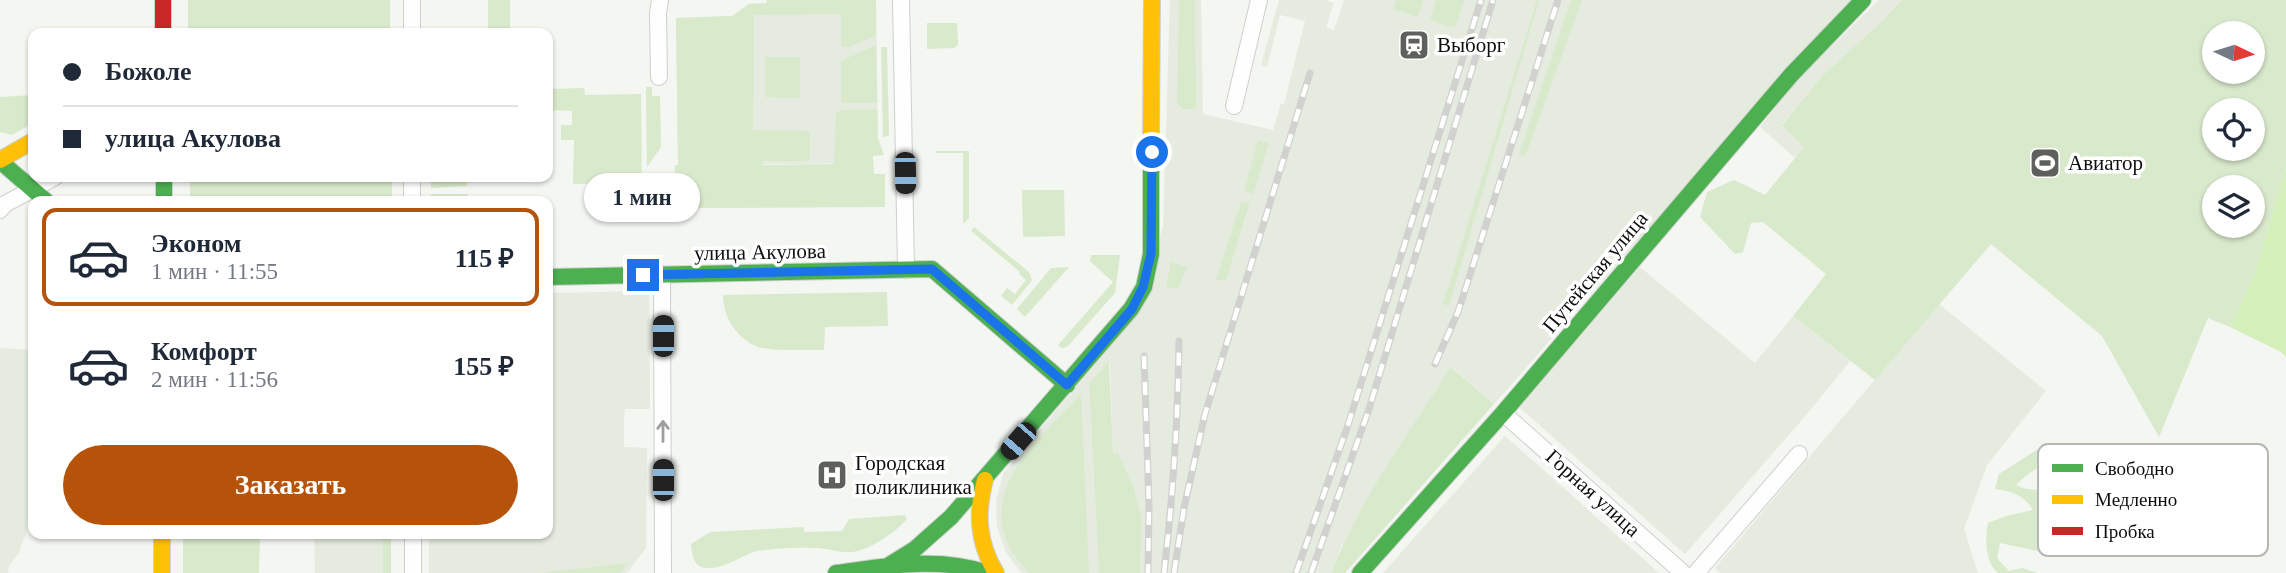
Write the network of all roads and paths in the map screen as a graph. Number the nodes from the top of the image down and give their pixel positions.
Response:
1 (163, 0) edge
2 (412, 0) edge
3 (660, 0) edge
4 (901, 0) edge
5 (1152, 0) edge
6 (1259, 0) edge
7 (1863, 0) edge
8 (163, 28) edge
9 (412, 28) edge
10 (659, 77) dead end
11 (1234, 106) dead end
12 (28, 144) edge
13 (0, 160) edge
14 (45, 182) edge
15 (32, 189) junction
16 (40, 196) edge
17 (0, 210) edge
18 (906, 270) junction
19 (662, 275) junction
20 (553, 277) edge
21 (1067, 385) junction
22 (1503, 413) junction
23 (1800, 454) dead end
24 (985, 478) junction
25 (163, 539) edge
26 (413, 539) edge
27 (886, 567) junction
28 (162, 573) edge
29 (413, 573) edge
30 (663, 573) edge
31 (836, 573) edge
32 (988, 573) edge
33 (996, 573) edge
34 (1360, 573) edge
35 (1683, 573) edge
36 (1696, 573) edge

1 - 8 street
2 - 9 street
3 - 10 street
4 - 18 street
5 - 21 street
6 - 11 street
7 - 22 street, Путейская улица
12 - 13 street
13 - 15 street
14 - 15 street
15 - 16 street
15 - 17 street
18 - 19 street, улица Акулова
18 - 21 street, улица Акулова
19 - 20 street, улица Акулова
30 -> 19 street
21 - 24 street
22 - 34 street, Путейская улица
22 - 35 street, Горная улица
23 - 36 street
24 - 27 street
24 - 33 street
25 - 28 street
26 - 29 street
27 - 31 street
27 - 32 street

